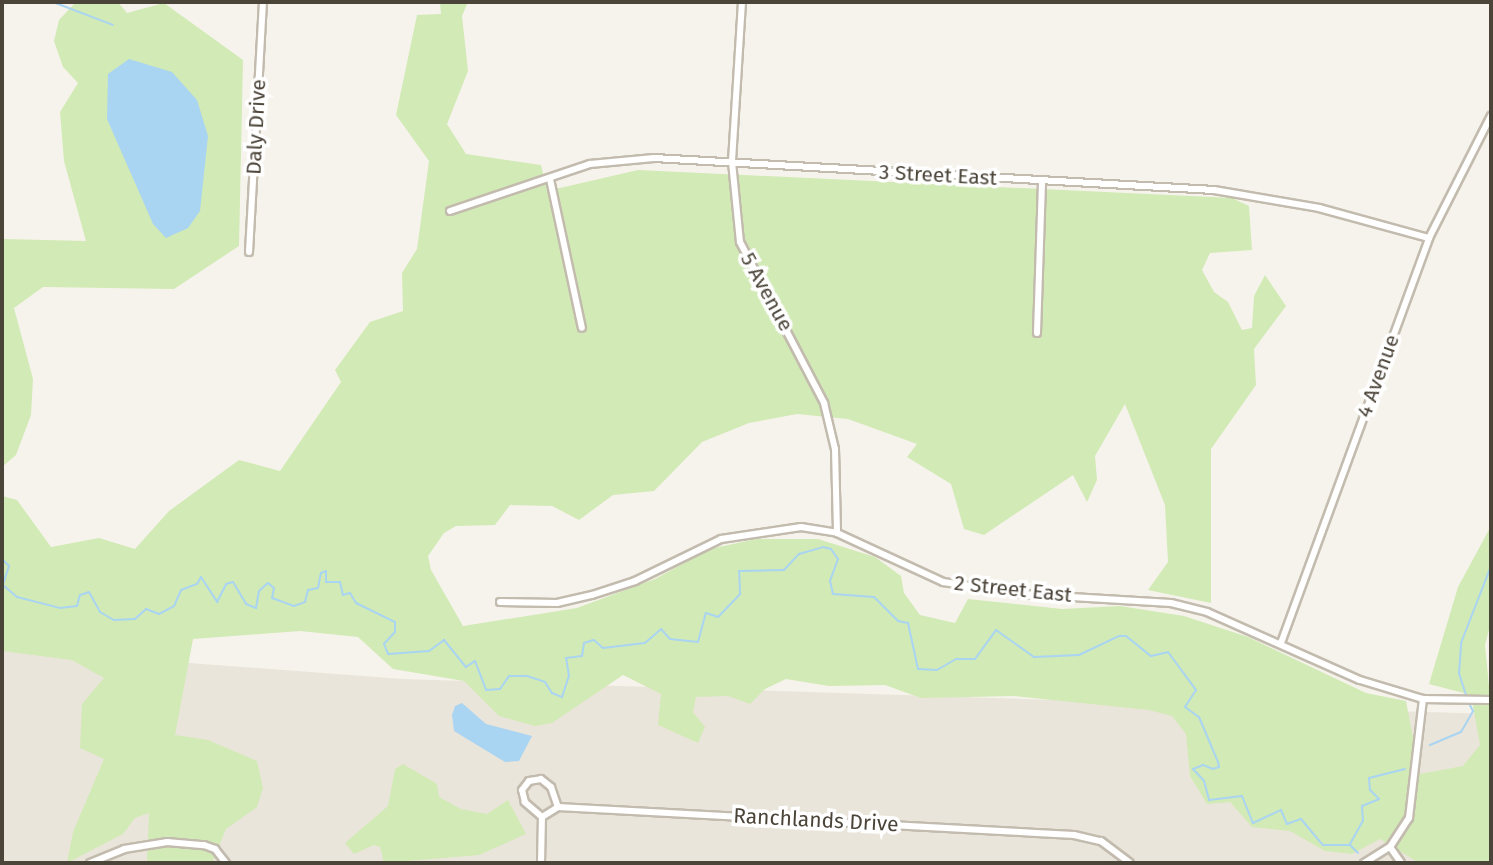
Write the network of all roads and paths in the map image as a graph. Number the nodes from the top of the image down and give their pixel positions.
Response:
1 (263, 2) edge
2 (741, 2) edge
3 (1491, 116) edge
4 (732, 162) junction
5 (550, 179) junction
6 (1042, 181) junction
7 (450, 211) dead end
8 (1429, 238) junction
9 (248, 252) dead end
10 (582, 328) dead end
11 (1038, 333) dead end
12 (838, 533) junction
13 (500, 602) dead end
14 (1281, 643) junction
15 (1423, 699) junction
16 (1491, 700) edge
17 (558, 807) junction
18 (542, 817) junction
19 (1390, 847) junction
20 (90, 863) edge
21 (226, 863) edge
22 (541, 863) edge
23 (1130, 863) edge
24 (1364, 863) edge
25 (1401, 863) edge

1 - 9 street, Daly Drive
2 - 4 street, 5 Avenue
3 - 8 street, 4 Avenue
4 - 5 street, 3 Street East
4 - 6 street, 3 Street East
4 - 12 street, 5 Avenue
5 - 7 street, 3 Street East
5 - 10 street
6 - 8 street, 3 Street East
6 - 11 street
8 - 14 street, 4 Avenue
12 - 13 street, 2 Street East
12 - 14 street, 2 Street East
14 - 15 street, 2 Street East
15 - 16 street, 2 Street East
15 - 19 street
17 - 18 street
17 - 18 street
17 - 23 street, Ranchlands Drive
18 - 22 street
19 - 24 street
19 - 25 street
20 - 21 street

